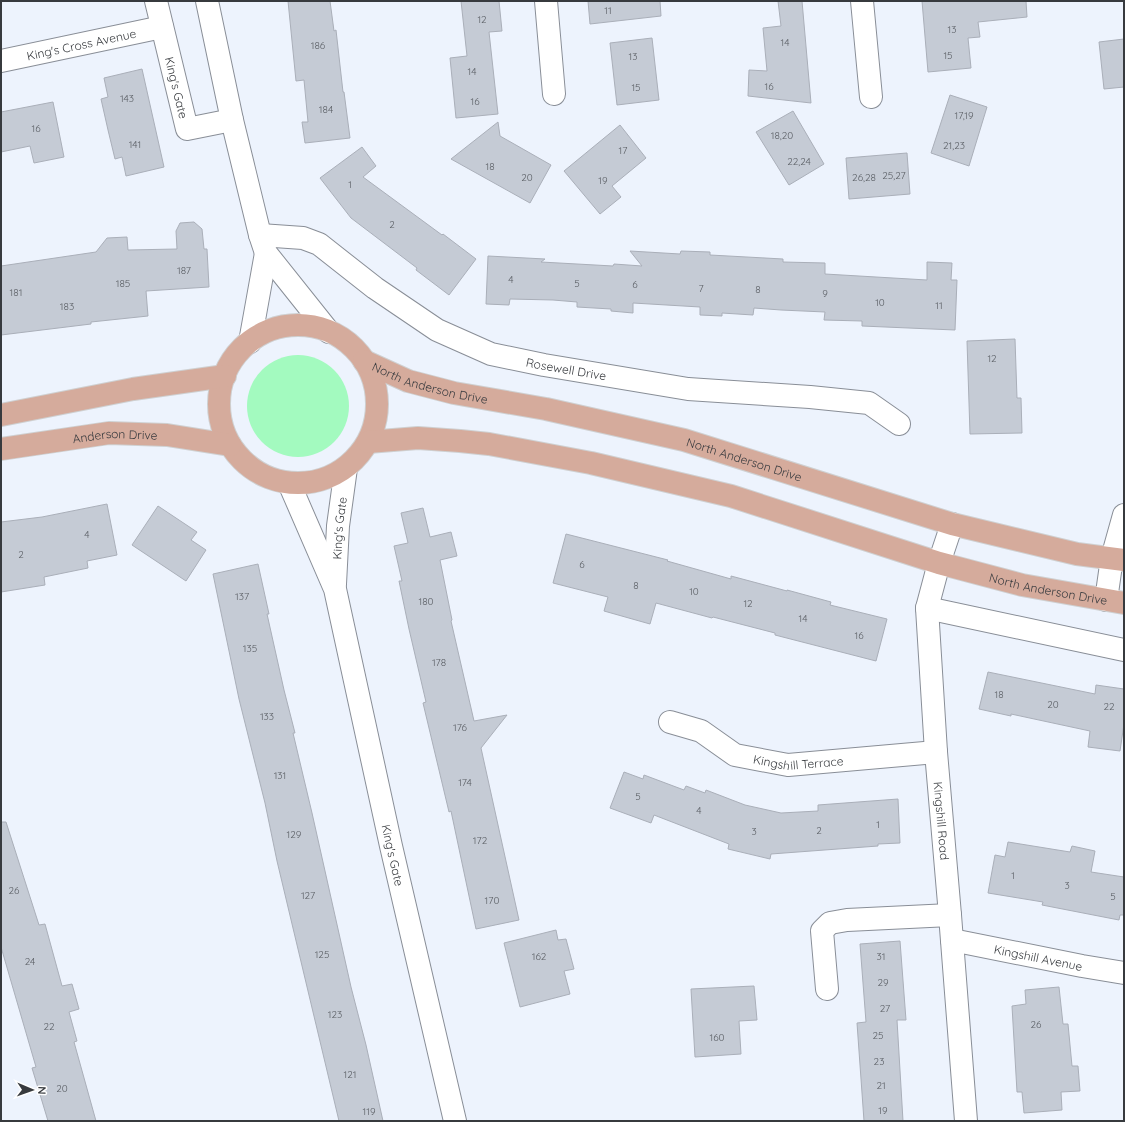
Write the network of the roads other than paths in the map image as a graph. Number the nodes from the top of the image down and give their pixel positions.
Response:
1 (156, 1) edge
2 (207, 1) edge
3 (546, 1) edge
4 (862, 1) edge
5 (162, 27) junction
6 (1, 61) edge
7 (554, 94) dead end
8 (871, 97) dead end
9 (232, 120) junction
10 (263, 244) junction
11 (329, 332) junction
12 (250, 342) junction
13 (364, 361) junction
14 (225, 376) junction
15 (1, 415) edge
16 (899, 424) dead end
17 (368, 442) junction
18 (230, 445) junction
19 (1, 449) edge
20 (346, 468) junction
21 (289, 483) junction
22 (1124, 515) edge
23 (952, 524) junction
24 (1118, 559) edge
25 (939, 563) junction
26 (335, 589) junction
27 (1115, 602) edge
28 (927, 608) junction
29 (1124, 650) edge
30 (670, 722) dead end
31 (936, 752) junction
32 (950, 915) junction
33 (952, 940) junction
34 (1124, 972) edge
35 (826, 989) dead end
36 (455, 1121) edge
37 (966, 1121) edge

1 - 5 street, King's Gate
2 - 9 street
3 - 7 street
4 - 8 street
5 - 6 street, King's Cross Avenue
5 - 9 street, King's Gate
9 - 10 street
10 - 11 street
10 - 12 street
10 - 16 street, Rosewell Drive
11 - 12 main road
11 - 13 main road
12 - 14 main road
13 - 17 main road
13 - 23 main road, North Anderson Drive
14 - 15 main road
14 - 18 main road
17 - 20 main road
17 - 25 main road, North Anderson Drive
18 - 19 main road, Anderson Drive
18 - 21 main road
20 - 21 main road
20 - 26 street, King's Gate
21 - 26 street, King's Gate
22 - 24 street
23 - 24 main road, North Anderson Drive
23 - 25 street, Kingshill Road
24 - 27 street
25 - 27 main road, North Anderson Drive
25 - 28 street, Kingshill Road
26 - 36 street, King's Gate
28 - 29 street
28 - 31 street, Kingshill Road
30 - 31 street, Kingshill Terrace
31 - 32 street, Kingshill Road
32 - 33 street, Kingshill Road
32 - 35 street
33 - 34 street, Kingshill Avenue
33 - 37 street, Kingshill Road

